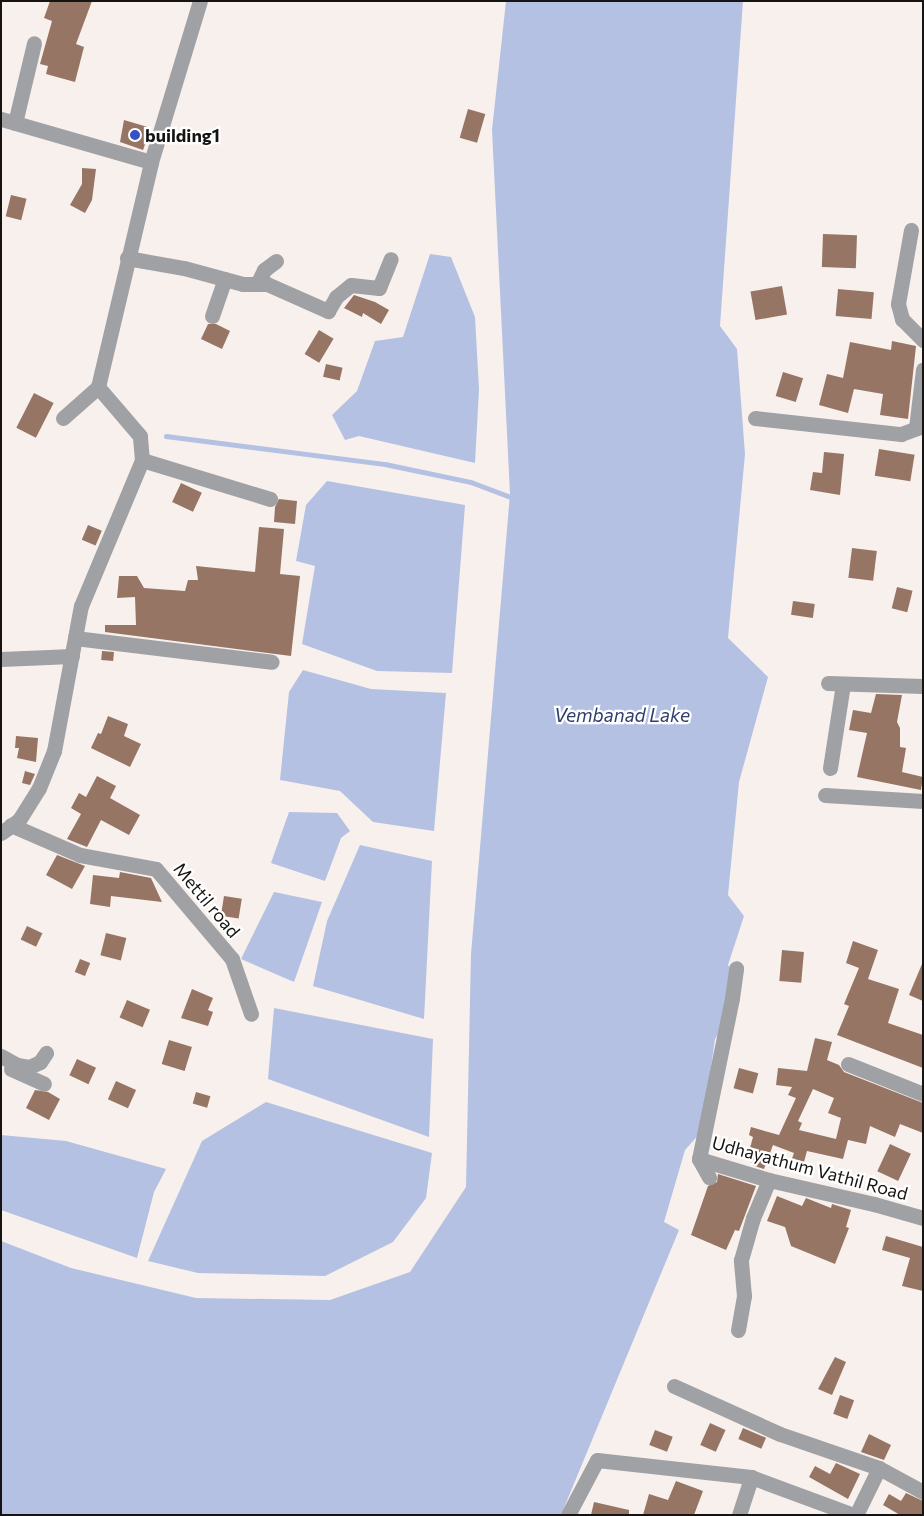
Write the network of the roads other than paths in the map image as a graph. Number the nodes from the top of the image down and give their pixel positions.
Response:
1 (200, 1) edge
2 (34, 43) dead end
3 (8, 121) edge
4 (151, 162) junction
5 (911, 230) dead end
6 (127, 258) junction
7 (391, 259) dead end
8 (276, 261) dead end
9 (226, 279) junction
10 (257, 284) junction
11 (212, 316) dead end
12 (923, 340) edge
13 (923, 369) edge
14 (98, 388) junction
15 (63, 418) dead end
16 (755, 418) dead end
17 (919, 427) edge
18 (142, 460) junction
19 (270, 499) dead end
20 (75, 638) junction
21 (72, 656) junction
22 (1, 659) edge
23 (272, 662) dead end
24 (828, 683) dead end
25 (843, 684) junction
26 (923, 686) edge
27 (830, 768) dead end
28 (824, 795) dead end
29 (923, 801) edge
30 (6, 829) edge
31 (736, 968) dead end
32 (250, 1014) dead end
33 (46, 1052) dead end
34 (1, 1056) edge
35 (848, 1064) dead end
36 (1, 1065) edge
37 (44, 1084) dead end
38 (923, 1094) edge
39 (699, 1159) junction
40 (709, 1177) dead end
41 (769, 1180) junction
42 (923, 1218) edge
43 (738, 1330) dead end
44 (674, 1386) dead end
45 (879, 1468) junction
46 (751, 1477) junction
47 (923, 1492) edge
48 (568, 1515) edge
49 (739, 1515) edge
50 (855, 1515) edge

1 - 4 street
2 - 3 street
3 - 4 street
4 - 6 street
5 - 12 street
6 - 9 street
6 - 14 street
7 - 10 street
8 - 10 street
9 - 10 street
9 - 11 street
13 - 17 street
14 - 15 street
14 - 18 street
16 - 17 street
18 - 19 street
18 - 20 street
20 - 21 street
20 - 23 street
21 - 22 street
21 - 30 street
24 - 25 street
25 - 26 street
25 - 27 street
28 - 29 street
30 - 32 street, Mettil road
31 - 39 street, Udhayathum Vathil Road
33 - 34 street
35 - 38 street
36 - 37 street
39 - 40 street
39 - 41 street, Udhayathum Vathil Road
41 - 42 street, Udhayathum Vathil Road
41 - 43 street
44 - 45 street
45 - 47 street
45 - 50 street
46 - 48 street
46 - 49 street
46 - 50 street

